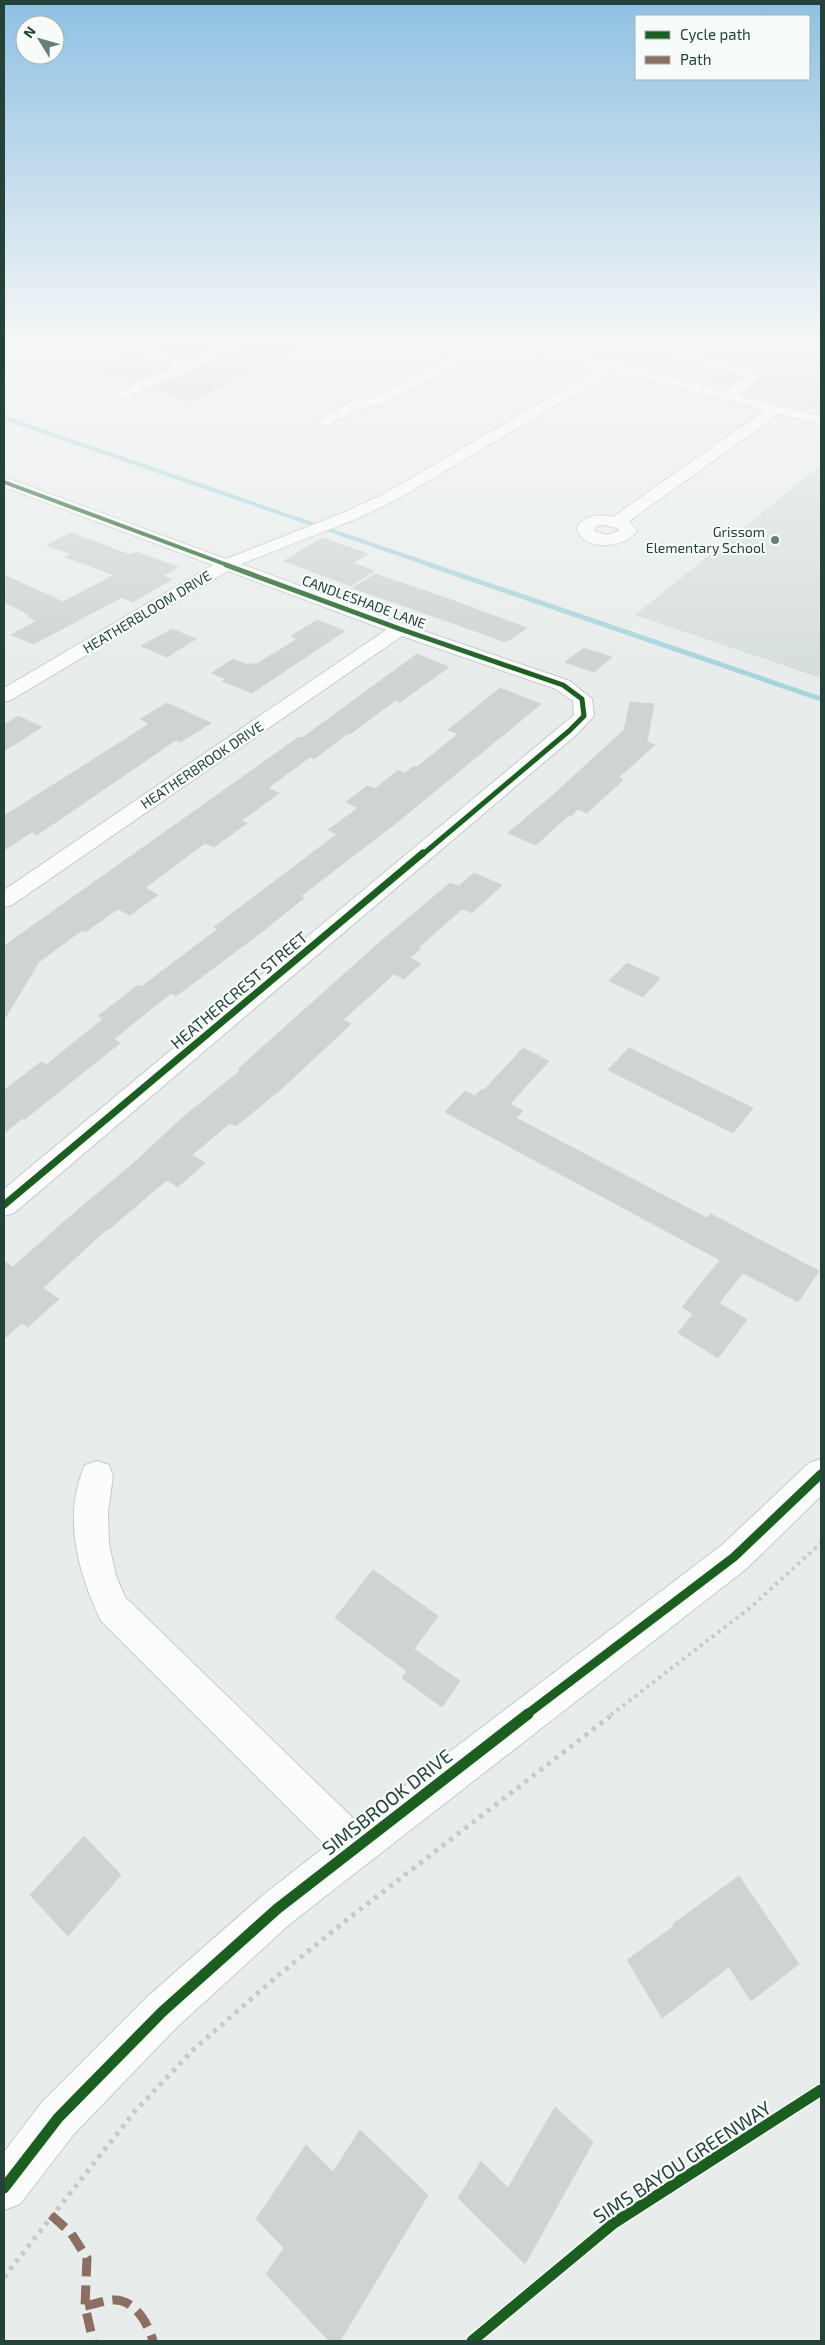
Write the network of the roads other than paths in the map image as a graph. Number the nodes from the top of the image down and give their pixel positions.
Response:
1 (469, 451) edge
2 (715, 451) edge
3 (4, 482) edge
4 (617, 522) dead end
5 (228, 564) junction
6 (400, 629) junction
7 (4, 696) edge
8 (491, 796) joint
9 (4, 900) edge
10 (4, 1205) edge
11 (821, 1474) edge
12 (97, 1476) dead end
13 (355, 1848) junction
14 (4, 2188) edge

1 - 5 street, HEATHERBLOOM DRIVE
2 - 4 street
3 - 5 street, CANDLESHADE LANE
5 - 6 street, CANDLESHADE LANE
5 - 7 street, HEATHERBLOOM DRIVE
6 - 8 street, CANDLESHADE LANE
6 - 9 street, HEATHERBROOK DRIVE
8 - 10 street, HEATHERCREST STREET
11 - 13 street, SIMSBROOK DRIVE
12 - 13 street
13 - 14 street, SIMSBROOK DRIVE

